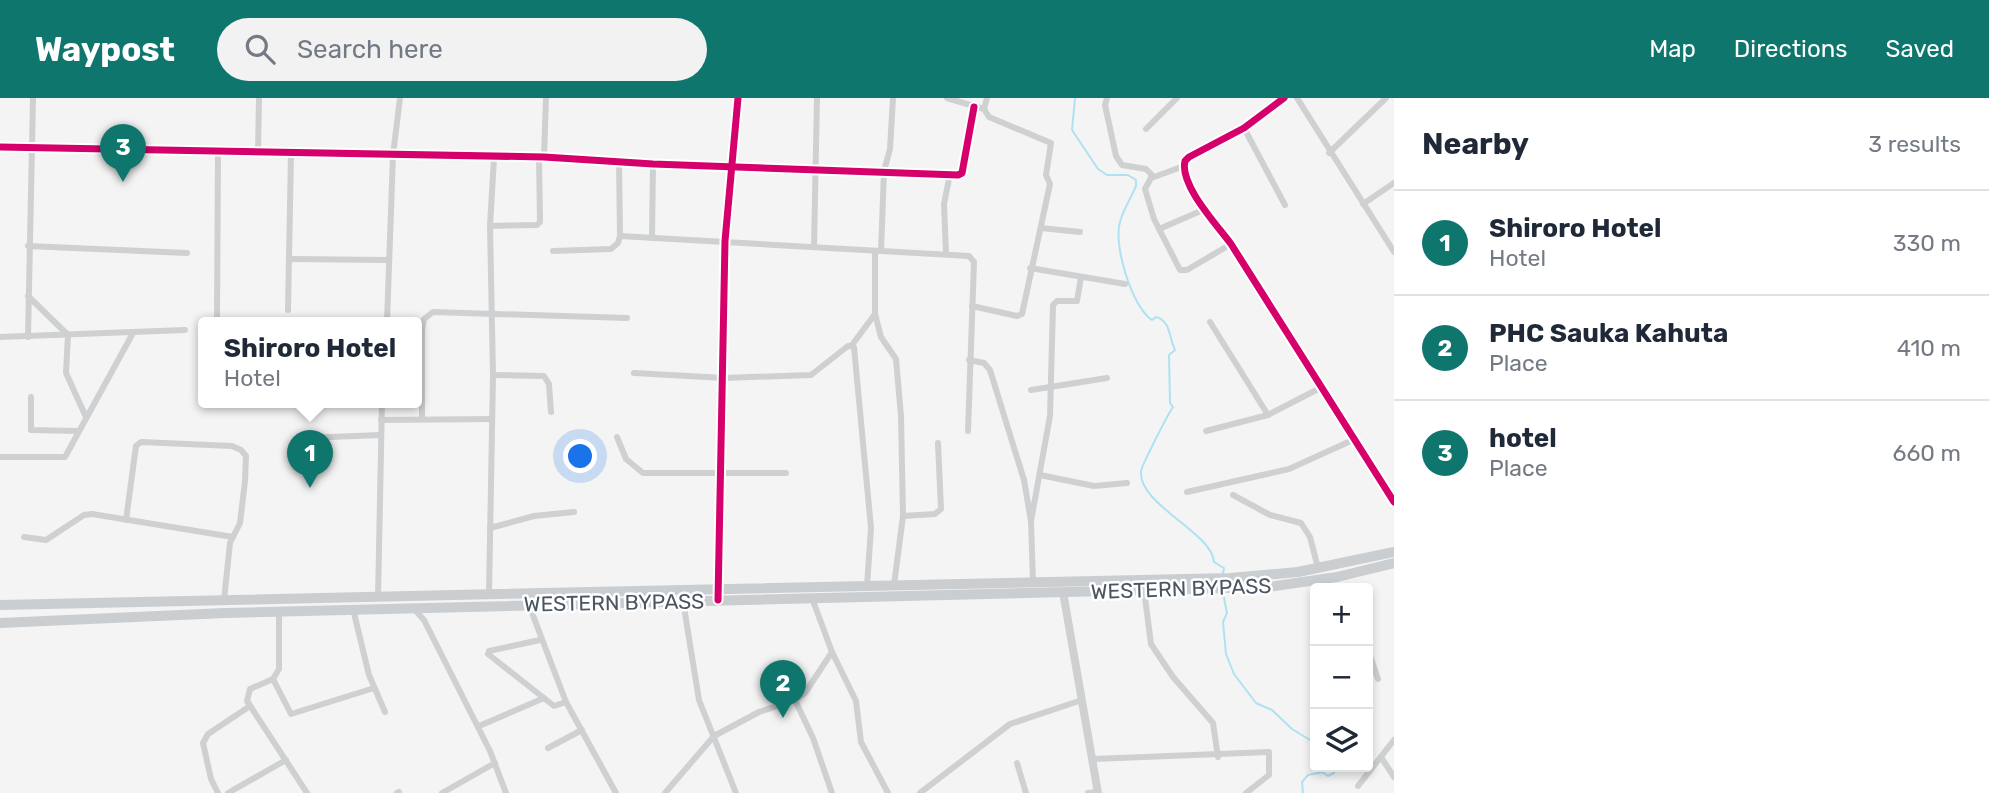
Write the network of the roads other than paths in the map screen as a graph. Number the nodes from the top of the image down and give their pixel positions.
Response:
1 (33, 98) edge
2 (259, 98) edge
3 (400, 98) edge
4 (546, 98) edge
5 (738, 98) edge
6 (817, 98) edge
7 (893, 98) edge
8 (947, 98) edge
9 (988, 98) edge
10 (1107, 98) edge
11 (1177, 98) edge
12 (1284, 98) edge
13 (1297, 98) edge
14 (1386, 98) edge
15 (974, 107) junction
16 (984, 110) junction
17 (1244, 128) junction
18 (1146, 129) dead end
19 (0, 147) edge
20 (33, 147) junction
21 (218, 153) junction
22 (258, 153) junction
23 (292, 153) junction
24 (1329, 153) junction
25 (393, 155) junction
26 (541, 157) junction
27 (494, 158) junction
28 (619, 160) junction
29 (653, 164) junction
30 (733, 166) junction
31 (1184, 166) junction
32 (816, 168) junction
33 (884, 171) junction
34 (950, 174) junction
35 (1152, 176) junction
36 (1394, 183) edge
37 (1363, 204) junction
38 (1285, 205) dead end
39 (1203, 210) junction
40 (490, 226) junction
41 (1041, 228) junction
42 (1159, 229) junction
43 (1080, 232) dead end
44 (620, 236) junction
45 (652, 238) junction
46 (725, 241) junction
47 (1231, 244) junction
48 (28, 246) junction
49 (814, 247) junction
50 (553, 251) dead end
51 (878, 251) junction
52 (1394, 252) edge
53 (187, 253) dead end
54 (946, 254) junction
55 (289, 258) junction
56 (389, 261) junction
57 (1030, 268) junction
58 (1081, 277) junction
59 (1125, 284) dead end
60 (28, 296) junction
61 (972, 306) junction
62 (288, 310) dead end
63 (489, 313) junction
64 (875, 314) junction
65 (218, 317) dead end
66 (387, 317) edge
67 (627, 318) dead end
68 (1210, 322) dead end
69 (186, 330) dead end
70 (132, 333) junction
71 (68, 335) junction
72 (422, 335) edge
73 (0, 337) edge
74 (27, 337) junction
75 (852, 345) junction
76 (969, 360) junction
77 (635, 373) dead end
78 (493, 375) junction
79 (724, 378) junction
80 (1107, 378) dead end
81 (1051, 385) junction
82 (1322, 387) junction
83 (1031, 390) dead end
84 (31, 397) dead end
85 (382, 408) edge
86 (422, 408) edge
87 (551, 412) dead end
88 (1268, 415) junction
89 (86, 417) junction
90 (422, 419) junction
91 (492, 419) junction
92 (381, 420) junction
93 (78, 431) junction
94 (968, 431) dead end
95 (1206, 431) dead end
96 (380, 435) junction
97 (617, 437) dead end
98 (304, 438) dead end
99 (1355, 439) junction
100 (938, 443) dead end
101 (0, 457) edge
102 (786, 473) dead end
103 (721, 475) junction
104 (1040, 475) junction
105 (1127, 483) dead end
106 (1187, 492) dead end
107 (1233, 495) dead end
108 (1394, 502) edge
109 (574, 512) dead end
110 (902, 516) junction
111 (126, 520) junction
112 (1031, 521) junction
113 (490, 528) junction
114 (24, 537) dead end
115 (231, 540) junction
116 (1394, 552) edge
117 (1394, 563) edge
118 (1318, 568) junction
119 (1033, 582) junction
120 (1338, 582) edge
121 (894, 586) junction
122 (867, 587) junction
123 (1144, 590) junction
124 (1063, 592) junction
125 (718, 595) junction
126 (489, 596) junction
127 (378, 598) junction
128 (812, 598) junction
129 (682, 601) junction
130 (224, 602) junction
131 (0, 605) edge
132 (529, 605) junction
133 (432, 608) junction
134 (354, 609) junction
135 (414, 609) junction
136 (279, 611) junction
137 (424, 620) junction
138 (0, 623) edge
139 (540, 640) junction
140 (832, 652) junction
141 (1373, 664) edge
142 (273, 679) junction
143 (1378, 679) dead end
144 (374, 688) junction
145 (544, 698) junction
146 (1082, 700) junction
147 (796, 701) junction
148 (566, 702) junction
149 (250, 706) junction
150 (385, 712) dead end
151 (479, 726) junction
152 (582, 730) junction
153 (714, 736) junction
154 (1394, 740) edge
155 (548, 748) dead end
156 (1218, 757) junction
157 (1381, 757) junction
158 (1093, 759) junction
159 (286, 760) junction
160 (495, 763) junction
161 (1017, 763) dead end
162 (1394, 777) edge
163 (1358, 786) dead end
164 (1098, 792) edge
165 (218, 793) edge
166 (228, 793) edge
167 (307, 793) edge
168 (442, 793) edge
169 (506, 793) edge
170 (616, 793) edge
171 (665, 793) edge
172 (736, 793) edge
173 (832, 793) edge
174 (888, 793) edge
175 (920, 793) edge
176 (1026, 793) edge
177 (1087, 793) edge
178 (1246, 793) edge

1 - 20 street
2 - 22 street
3 - 25 street
4 - 26 street
5 - 30 street
6 - 32 street
7 - 33 street
8 - 15 street
9 - 16 street
10 - 35 street
11 - 18 street
12 - 17 street
13 - 24 street
14 - 24 street
15 - 16 street
15 - 34 street
16 - 41 street
17 - 31 street
17 - 38 street
19 - 20 street
20 - 21 street
20 - 48 street
21 - 22 street
21 - 65 street
22 - 23 street
23 - 25 street
23 - 55 street
24 - 37 street
25 - 27 street
25 - 56 street
26 - 27 street
26 - 28 street
26 - 40 street
27 - 40 street
28 - 29 street
28 - 44 street
29 - 30 street
29 - 45 street
30 - 32 street
30 - 46 street
31 - 35 street
31 - 39 street
32 - 33 street
32 - 49 street
33 - 34 street
33 - 51 street
34 - 54 street
35 - 42 street
36 - 37 street
37 - 52 street
39 - 42 street
39 - 47 street
40 - 63 street
41 - 43 street
41 - 57 street
42 - 47 street
44 - 45 street
44 - 50 street
45 - 46 street
46 - 49 street
46 - 79 street
47 - 82 street
48 - 53 street
48 - 60 street
49 - 51 street
51 - 54 street
51 - 64 street
54 - 61 street
55 - 56 street
55 - 62 street
56 - 66 street
57 - 58 street
57 - 61 street
58 - 59 street
58 - 81 street
60 - 71 street
60 - 74 street
61 - 76 street
63 - 67 street
63 - 72 street
63 - 78 street
64 - 75 street
64 - 110 street
68 - 88 street
69 - 70 street
70 - 71 street
70 - 89 street
71 - 74 street
71 - 89 street
73 - 74 street
75 - 79 street
75 - 122 street
76 - 94 street
76 - 112 street
77 - 79 street
78 - 87 street
78 - 91 street
79 - 103 street
80 - 81 street
81 - 83 street
81 - 104 street
82 - 88 street
82 - 99 street
84 - 93 street
85 - 92 street
86 - 90 street
88 - 95 street
89 - 93 street
90 - 91 street
90 - 92 street
91 - 113 street
92 - 96 street
93 - 101 street
96 - 98 street
96 - 127 street
97 - 103 street
99 - 106 street
99 - 108 street
100 - 110 street
102 - 103 street
103 - 125 street
104 - 105 street
104 - 112 street
107 - 118 street
109 - 113 street
110 - 121 street
111 - 114 street
111 - 115 street
111 - 115 street
112 - 119 street
113 - 126 street
115 - 130 street
116 - 118 main road, WESTERN BYPASS
117 - 120 main road, WESTERN BYPASS
118 - 119 main road, WESTERN BYPASS
119 - 121 main road, WESTERN BYPASS
120 - 123 main road, WESTERN BYPASS
121 - 122 main road, WESTERN BYPASS
122 - 125 main road, WESTERN BYPASS
123 - 124 main road, WESTERN BYPASS
123 - 156 street
124 - 128 main road, WESTERN BYPASS
124 - 146 street
125 - 126 main road, WESTERN BYPASS
125 - 128 main road, WESTERN BYPASS
125 - 129 main road, WESTERN BYPASS
126 - 127 main road, WESTERN BYPASS
127 - 130 main road, WESTERN BYPASS
128 - 140 street
129 - 132 main road, WESTERN BYPASS
129 - 153 street
130 - 131 main road, WESTERN BYPASS
132 - 133 main road, WESTERN BYPASS
132 - 139 street
133 - 135 main road, WESTERN BYPASS
133 - 137 street
134 - 135 main road, WESTERN BYPASS
134 - 136 main road, WESTERN BYPASS
134 - 144 street
135 - 137 street
136 - 138 main road, WESTERN BYPASS
136 - 142 street
137 - 151 street
139 - 145 street
139 - 148 street
140 - 147 street
140 - 174 street
141 - 143 street
142 - 144 street
142 - 149 street
144 - 150 street
145 - 148 street
145 - 151 street
146 - 158 street
146 - 175 street
147 - 153 street
147 - 173 street
148 - 152 street
149 - 159 street
149 - 165 street
151 - 160 street
152 - 155 street
152 - 170 street
153 - 171 street
153 - 172 street
154 - 157 street
156 - 158 street
156 - 178 street
157 - 162 street
157 - 163 street
158 - 164 street
159 - 166 street
159 - 167 street
160 - 168 street
160 - 169 street
161 - 176 street
164 - 177 street

